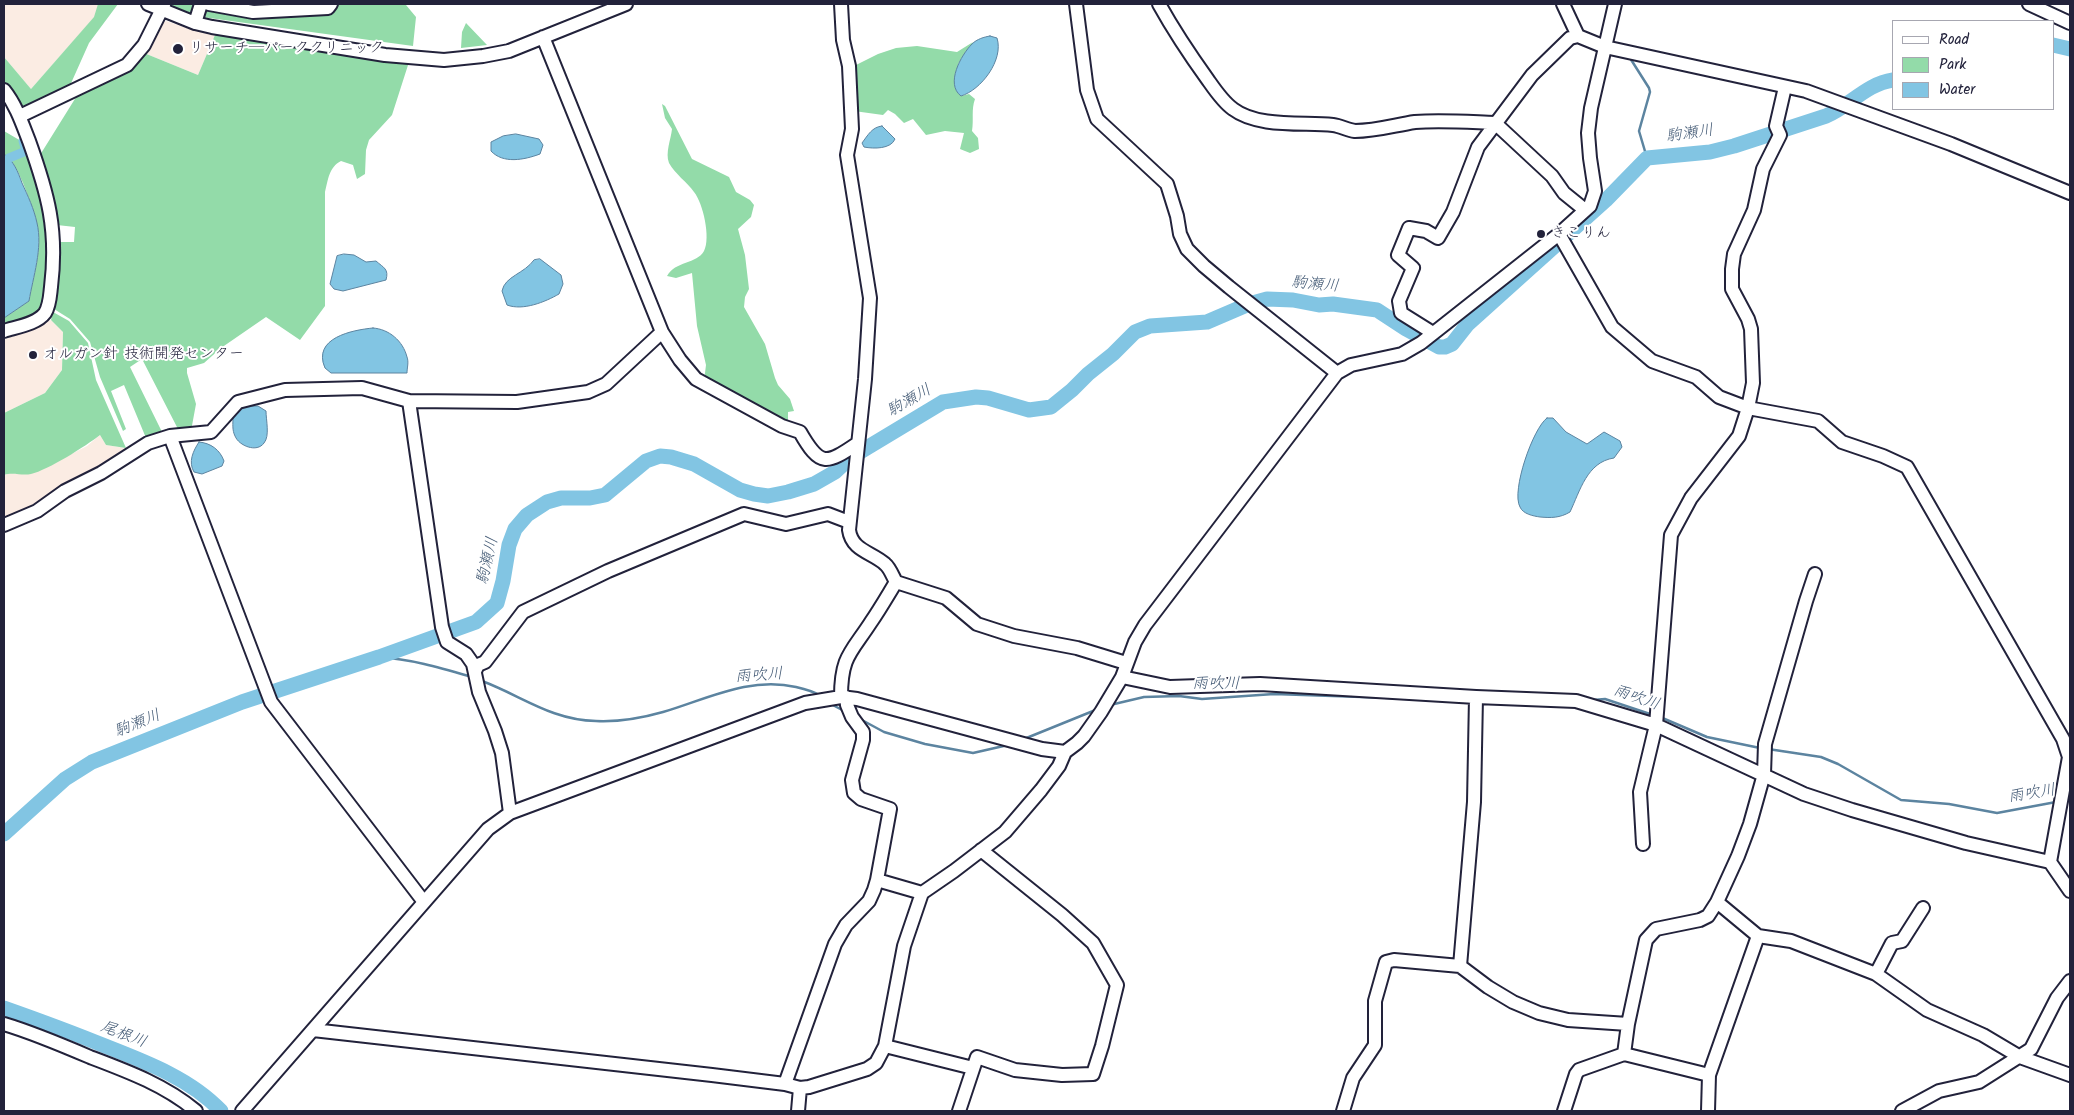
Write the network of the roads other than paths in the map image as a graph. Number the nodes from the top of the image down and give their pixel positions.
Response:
1 (148, 4) edge
2 (201, 4) edge
3 (209, 4) edge
4 (331, 4) edge
5 (626, 4) edge
6 (841, 4) edge
7 (1076, 4) edge
8 (1159, 4) edge
9 (1563, 4) edge
10 (1615, 4) edge
11 (2029, 4) edge
12 (163, 7) edge
13 (195, 23) junction
14 (2070, 23) edge
15 (1578, 36) junction
16 (543, 37) junction
17 (1606, 47) junction
18 (1785, 87) junction
19 (4, 90) edge
20 (20, 116) junction
21 (1495, 123) junction
22 (2070, 193) edge
23 (1585, 210) junction
24 (1559, 234) junction
25 (4, 331) edge
26 (662, 332) junction
27 (1428, 337) junction
28 (1338, 373) junction
29 (409, 401) junction
30 (1748, 408) junction
31 (170, 436) junction
32 (857, 450) junction
33 (849, 522) junction
34 (4, 526) edge
35 (1815, 574) dead end
36 (896, 582) junction
37 (1126, 663) junction
38 (475, 676) junction
39 (1122, 676) junction
40 (1476, 697) junction
41 (842, 699) junction
42 (1656, 725) junction
43 (1065, 752) junction
44 (1764, 774) junction
45 (510, 813) junction
46 (1643, 844) dead end
47 (981, 850) junction
48 (2050, 862) junction
49 (878, 880) junction
50 (2070, 891) edge
51 (922, 893) junction
52 (424, 902) junction
53 (1717, 902) junction
54 (1923, 908) dead end
55 (1758, 936) junction
56 (1460, 966) junction
57 (1876, 974) junction
58 (2070, 982) edge
59 (4, 1024) edge
60 (1628, 1024) junction
61 (313, 1030) junction
62 (885, 1046) junction
63 (1624, 1054) junction
64 (2020, 1056) junction
65 (973, 1068) junction
66 (1708, 1075) junction
67 (2070, 1075) edge
68 (785, 1084) junction
69 (800, 1088) junction
70 (196, 1111) edge
71 (242, 1111) edge
72 (798, 1111) edge
73 (958, 1111) edge
74 (1343, 1111) edge
75 (1564, 1111) edge
76 (1708, 1111) edge
77 (1902, 1111) edge

1 - 12 street
2 - 13 street
3 - 4 street
5 - 16 street
6 - 32 street
7 - 28 street
8 - 21 street
9 - 15 street
10 - 17 street
11 - 14 street
12 - 13 street
12 - 20 street
13 - 16 street
15 - 17 street
15 - 21 street
16 - 26 street
17 - 18 street
17 - 23 street
18 - 22 street
18 - 30 street
19 - 20 street
20 - 25 street
21 - 23 street
21 - 27 street
23 - 24 street
24 - 27 street
24 - 30 street
26 - 29 street
26 - 32 street
27 - 28 street
28 - 37 street
29 - 31 street
29 - 38 street
30 - 42 street
30 - 48 street
31 - 34 street
31 - 52 street
32 - 33 street
33 - 36 street
33 - 38 street
35 - 44 street
36 - 37 street
36 - 41 street
37 - 39 street
38 - 45 street
39 - 40 street
39 - 43 street
40 - 42 street
40 - 56 street
41 - 43 street
41 - 45 street
41 - 49 street
42 - 44 street
42 - 46 street
43 - 47 street
44 - 48 street
44 - 53 street
45 - 52 street
47 - 51 street
47 - 65 street
48 - 50 street
49 - 51 street
49 - 68 street
51 - 62 street
52 - 61 street
53 - 55 street
53 - 60 street
54 - 57 street
55 - 57 street
55 - 66 street
56 - 60 street
56 - 74 street
57 - 64 street
58 - 64 street
59 - 70 street
60 - 63 street
61 - 68 street
61 - 71 street
62 - 65 street
62 - 69 street
63 - 66 street
63 - 75 street
64 - 67 street
64 - 77 street
65 - 73 street
66 - 76 street
68 - 69 street
69 - 72 street

